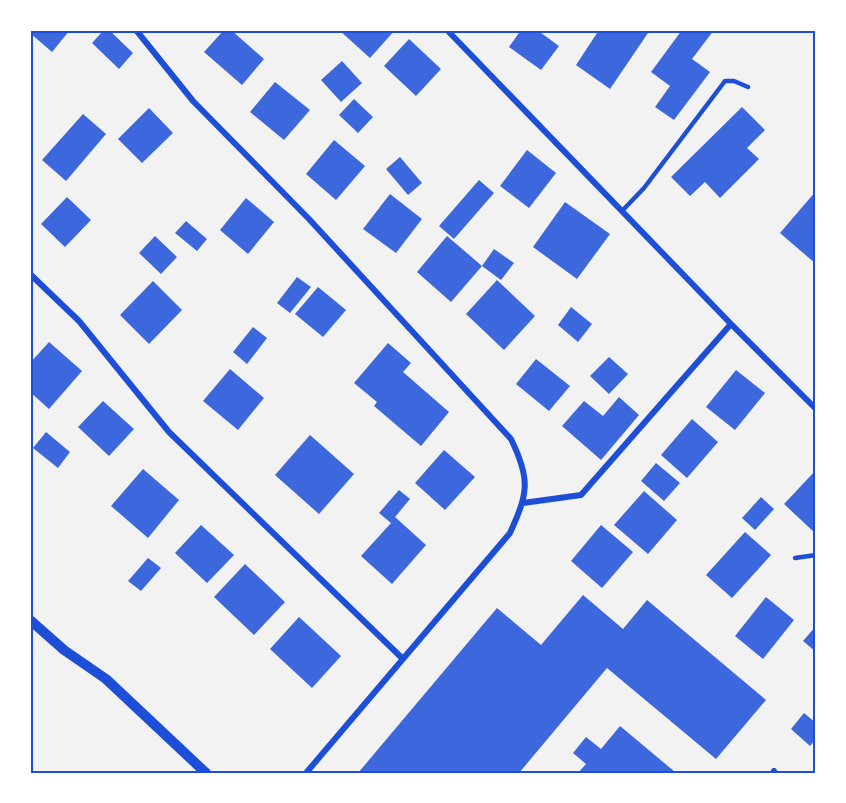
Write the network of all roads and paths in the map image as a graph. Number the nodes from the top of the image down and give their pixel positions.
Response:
1 (136, 30) edge
2 (447, 30) edge
3 (748, 87) dead end
4 (622, 211) junction
5 (30, 274) edge
6 (731, 324) junction
7 (816, 409) edge
8 (523, 503) junction
9 (816, 555) edge
10 (795, 558) dead end
11 (30, 620) edge
12 (403, 659) junction
13 (206, 773) edge
14 (306, 773) edge

1 - 8 street
2 - 4 street
3 - 4 lane
4 - 6 street
5 - 12 street
6 - 7 street
6 - 8 street
8 - 12 street
9 - 10 lane
11 - 13 street
12 - 14 street

